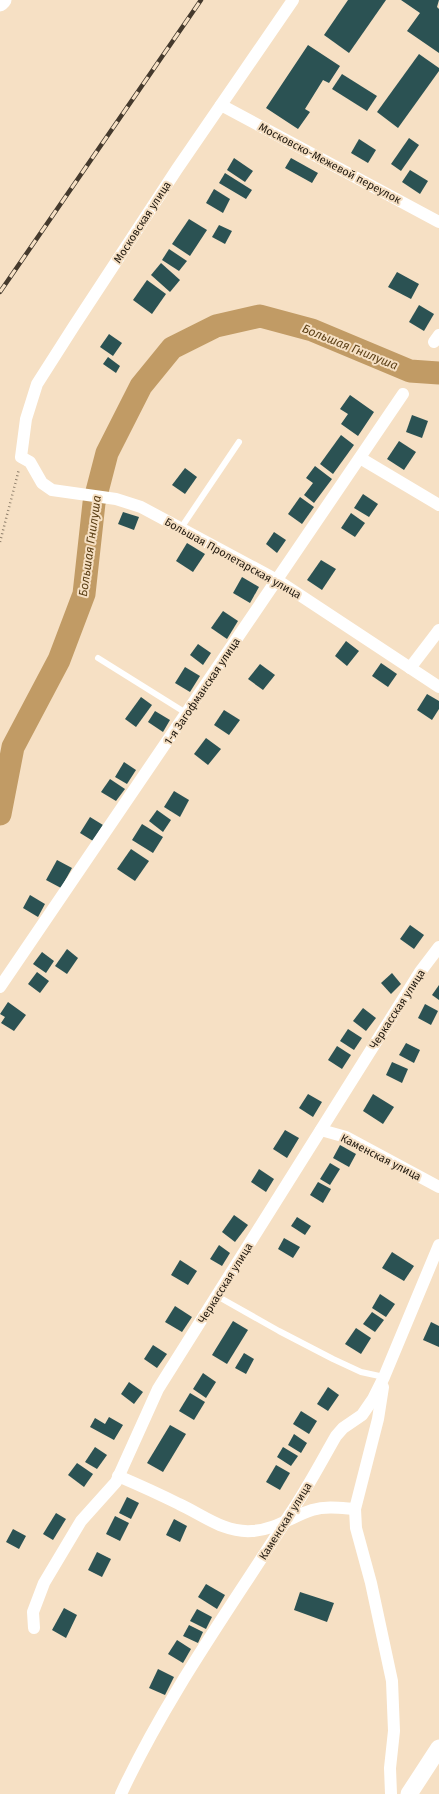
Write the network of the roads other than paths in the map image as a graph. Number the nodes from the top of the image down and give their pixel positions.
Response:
1 (3, 0) edge
2 (293, 0) edge
3 (0, 3) edge
4 (221, 105) junction
5 (439, 222) edge
6 (403, 394) dead end
7 (239, 442) dead end
8 (22, 457) joint
9 (360, 458) junction
10 (439, 505) edge
11 (181, 528) junction
12 (277, 580) junction
13 (439, 630) edge
14 (98, 658) dead end
15 (410, 668) junction
16 (439, 687) edge
17 (186, 713) junction
18 (439, 948) edge
19 (0, 987) edge
20 (321, 1130) junction
21 (439, 1187) edge
22 (439, 1245) edge
23 (217, 1296) junction
24 (384, 1378) junction
25 (118, 1476) junction
26 (355, 1509) junction
27 (285, 1523) junction
28 (34, 1628) dead end
29 (438, 1749) edge
30 (121, 1794) edge
31 (391, 1794) edge
32 (410, 1794) edge

1 - 3 main road
2 - 4 street, Московская улица
4 - 5 street, Московско-Межевой переулок
4 - 8 street, Московская улица
6 - 9 street, 1-я Загофманская улица
7 - 11 lane
8 - 11 street, Большая Пролетарская улица
9 - 10 street
9 - 12 street, 1-я Загофманская улица
11 - 12 street, Большая Пролетарская улица
12 - 15 street, Большая Пролетарская улица
12 - 17 street, 1-я Загофманская улица
13 - 15 street
14 - 17 lane
15 - 16 street, Большая Пролетарская улица
17 - 19 street, 1-я Загофманская улица
18 - 20 street, Черкасская улица
20 - 21 street, Каменская улица
20 - 23 street, Черкасская улица
22 - 24 street, Каменская улица
23 - 24 lane
23 - 25 street, Черкасская улица
24 - 26 street
24 - 27 street, Каменская улица
25 - 27 street
25 - 28 street, Черкасская улица
26 - 27 street
26 - 31 street
27 - 30 street, Каменская улица
29 - 32 main road

